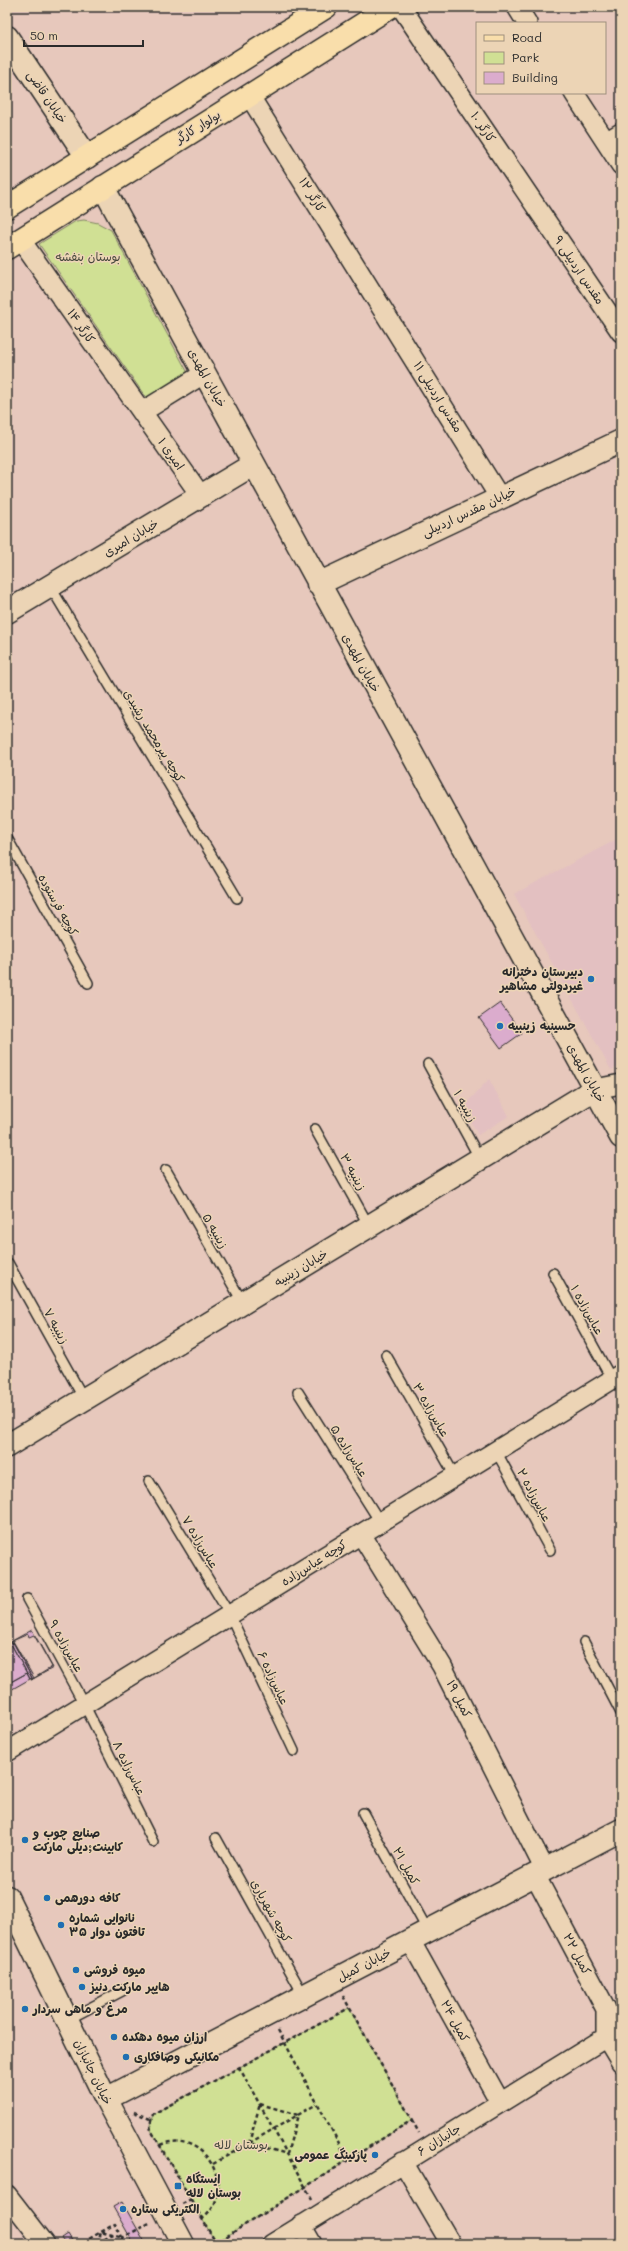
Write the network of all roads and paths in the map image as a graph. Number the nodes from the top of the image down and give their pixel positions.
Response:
1 (326, 7) edge
2 (390, 7) edge
3 (401, 7) edge
4 (517, 7) edge
5 (526, 22) edge
6 (287, 31) junction
7 (7, 37) edge
8 (305, 60) junction
9 (249, 94) junction
10 (575, 94) edge
11 (613, 137) edge
12 (87, 157) junction
13 (621, 165) edge
14 (103, 187) junction
15 (7, 207) edge
16 (537, 208) joint
17 (14, 243) edge
18 (375, 296) joint
19 (621, 332) edge
20 (205, 373) junction
21 (142, 412) junction
22 (621, 441) edge
23 (254, 464) junction
24 (201, 496) junction
25 (500, 498) junction
26 (318, 584) junction
27 (50, 586) junction
28 (7, 612) edge
29 (7, 838) edge
30 (237, 898) dead end
31 (88, 983) dead end
32 (428, 1064) dead end
33 (621, 1084) edge
34 (595, 1090) junction
35 (315, 1129) dead end
36 (621, 1137) edge
37 (480, 1159) junction
38 (166, 1170) dead end
39 (369, 1226) junction
40 (8, 1263) dead end
41 (553, 1273) dead end
42 (242, 1303) junction
43 (386, 1355) dead end
44 (616, 1377) edge
45 (298, 1392) dead end
46 (84, 1399) junction
47 (7, 1446) edge
48 (496, 1451) junction
49 (455, 1476) junction
50 (149, 1481) dead end
51 (380, 1522) junction
52 (361, 1534) junction
53 (550, 1550) dead end
54 (27, 1600) dead end
55 (230, 1615) junction
56 (584, 1642) dead end
57 (84, 1704) junction
58 (621, 1713) edge
59 (8, 1749) edge
60 (294, 1751) dead end
61 (363, 1813) dead end
62 (621, 1830) edge
63 (216, 1838) dead end
64 (153, 1842) dead end
65 (540, 1872) junction
66 (7, 1897) edge
67 (419, 1936) junction
68 (124, 1990) dead end
69 (304, 1996) junction
70 (67, 2020) junction
71 (613, 2032) edge
72 (284, 2043) junction
73 (621, 2062) edge
74 (239, 2067) junction
75 (106, 2099) junction
76 (500, 2102) junction
77 (260, 2104) junction
78 (317, 2104) junction
79 (298, 2115) junction
80 (274, 2129) junction
81 (249, 2143) junction
82 (160, 2145) junction
83 (287, 2154) junction
84 (348, 2160) junction
85 (403, 2162) junction
86 (213, 2164) junction
87 (305, 2187) junction
88 (7, 2195) edge
89 (202, 2219) junction
90 (301, 2225) junction
91 (101, 2232) junction
92 (112, 2235) junction
93 (123, 2238) junction
94 (105, 2239) junction
95 (216, 2243) edge
96 (45, 2244) edge
97 (89, 2244) edge
98 (98, 2244) edge
99 (116, 2244) edge
100 (121, 2244) edge
101 (126, 2244) edge
102 (183, 2244) edge
103 (272, 2244) edge
104 (312, 2244) edge
105 (451, 2244) edge

1 - 6 main road
2 - 8 main road, بولوار کارگر
3 - 16 street, کارگر ۱۰
4 - 5 street
6 - 8 main road
6 - 12 main road
7 - 12 street, خیابان قاضی
8 - 9 main road, بولوار کارگر
9 - 14 main road, بولوار کارگر
9 - 18 street, کارگر ۱۲
10 - 11 street
11 - 13 street
12 - 15 main road
14 - 17 main road, بولوار کارگر
14 - 20 street, خیابان المهدی
16 - 19 street, مقدس اردبیلی ۹
17 - 21 street, کارگر ۱۴
18 - 25 street, مقدس اردبیلی ۱۱
20 - 21 street
20 - 23 street, خیابان المهدی
21 - 24 street, امیری ۱
22 - 25 street, خیابان مقدس اردبیلی
23 - 24 street, خیابان امیری
23 - 26 street, خیابان المهدی
24 - 27 street, خیابان امیری
25 - 26 street, خیابان مقدس اردبیلی
26 - 34 street, خیابان المهدی
27 - 28 street, خیابان امیری
27 - 30 lane, کوچه پیرمحمد رشیدی
29 - 31 lane, کوچه فرستوده
32 - 37 lane, زینبیه ۱
33 - 34 street
34 - 36 street, خیابان المهدی
34 - 37 street, خیابان زینبیه
35 - 39 lane, زینبیه ۳
37 - 39 street, خیابان زینبیه
38 - 42 lane, زینبیه ۵
39 - 42 street, خیابان زینبیه
40 - 46 lane, زینبیه ۷
41 - 44 lane, عباس‌زاده ۱
42 - 46 street, خیابان زینبیه
43 - 49 lane, عباس‌زاده ۳
44 - 48 street, کوچه عباس‌زاده
45 - 51 lane, عباس‌زاده ۵
46 - 47 street, خیابان زینبیه
48 - 49 street, کوچه عباس‌زاده
48 - 53 lane, عباس‌زاده ۲
49 - 51 street, کوچه عباس‌زاده
50 - 55 lane, عباس‌زاده ۷
51 - 52 street, کوچه عباس‌زاده
52 - 55 street, کوچه عباس‌زاده
52 - 65 street, کمیل ۱۹
54 - 57 lane, عباس‌زاده ۹
55 - 57 street, کوچه عباس‌زاده
55 - 60 lane, عباس‌زاده ۶
56 - 58 lane
57 - 59 street, کوچه عباس‌زاده
57 - 64 lane, عباس‌زاده ۸
61 - 67 lane, کمیل ۲۱
62 - 65 street, خیابان کمیل
63 - 69 lane, کوچه شهریاری
65 - 67 street, خیابان کمیل
65 - 71 street, کمیل ۲۲
66 - 70 street, خیابان جانبازان
67 - 69 street, خیابان کمیل
67 - 76 street, کمیل ۲۴
68 - 70 lane
69 - 75 street, خیابان کمیل
70 - 75 street, خیابان جانبازان
71 - 73 street
71 - 76 street, جانبازان ۶
72 - 74 path
72 - 78 path
72 - 84 path
74 - 77 path
74 - 82 path
75 - 102 street, خیابان جانبازان
76 - 85 street, جانبازان ۶
77 - 79 path
77 - 80 path
77 - 81 path
78 - 79 path
78 - 84 path
79 - 80 path
79 - 83 path
80 - 81 path
80 - 83 path
81 - 83 path
81 - 86 path
82 - 86 path
82 - 89 path
83 - 87 path
84 - 87 path
85 - 90 street, جانبازان ۶
85 - 105 street
86 - 89 path
87 - 95 path
88 - 96 street
89 - 95 path
90 - 103 street, جانبازان ۶
90 - 104 street
91 - 92 path
91 - 93 path
91 - 94 path
91 - 97 path
91 - 98 path
92 - 93 path
92 - 94 path
92 - 99 path
93 - 100 path
93 - 101 path
94 - 98 path

